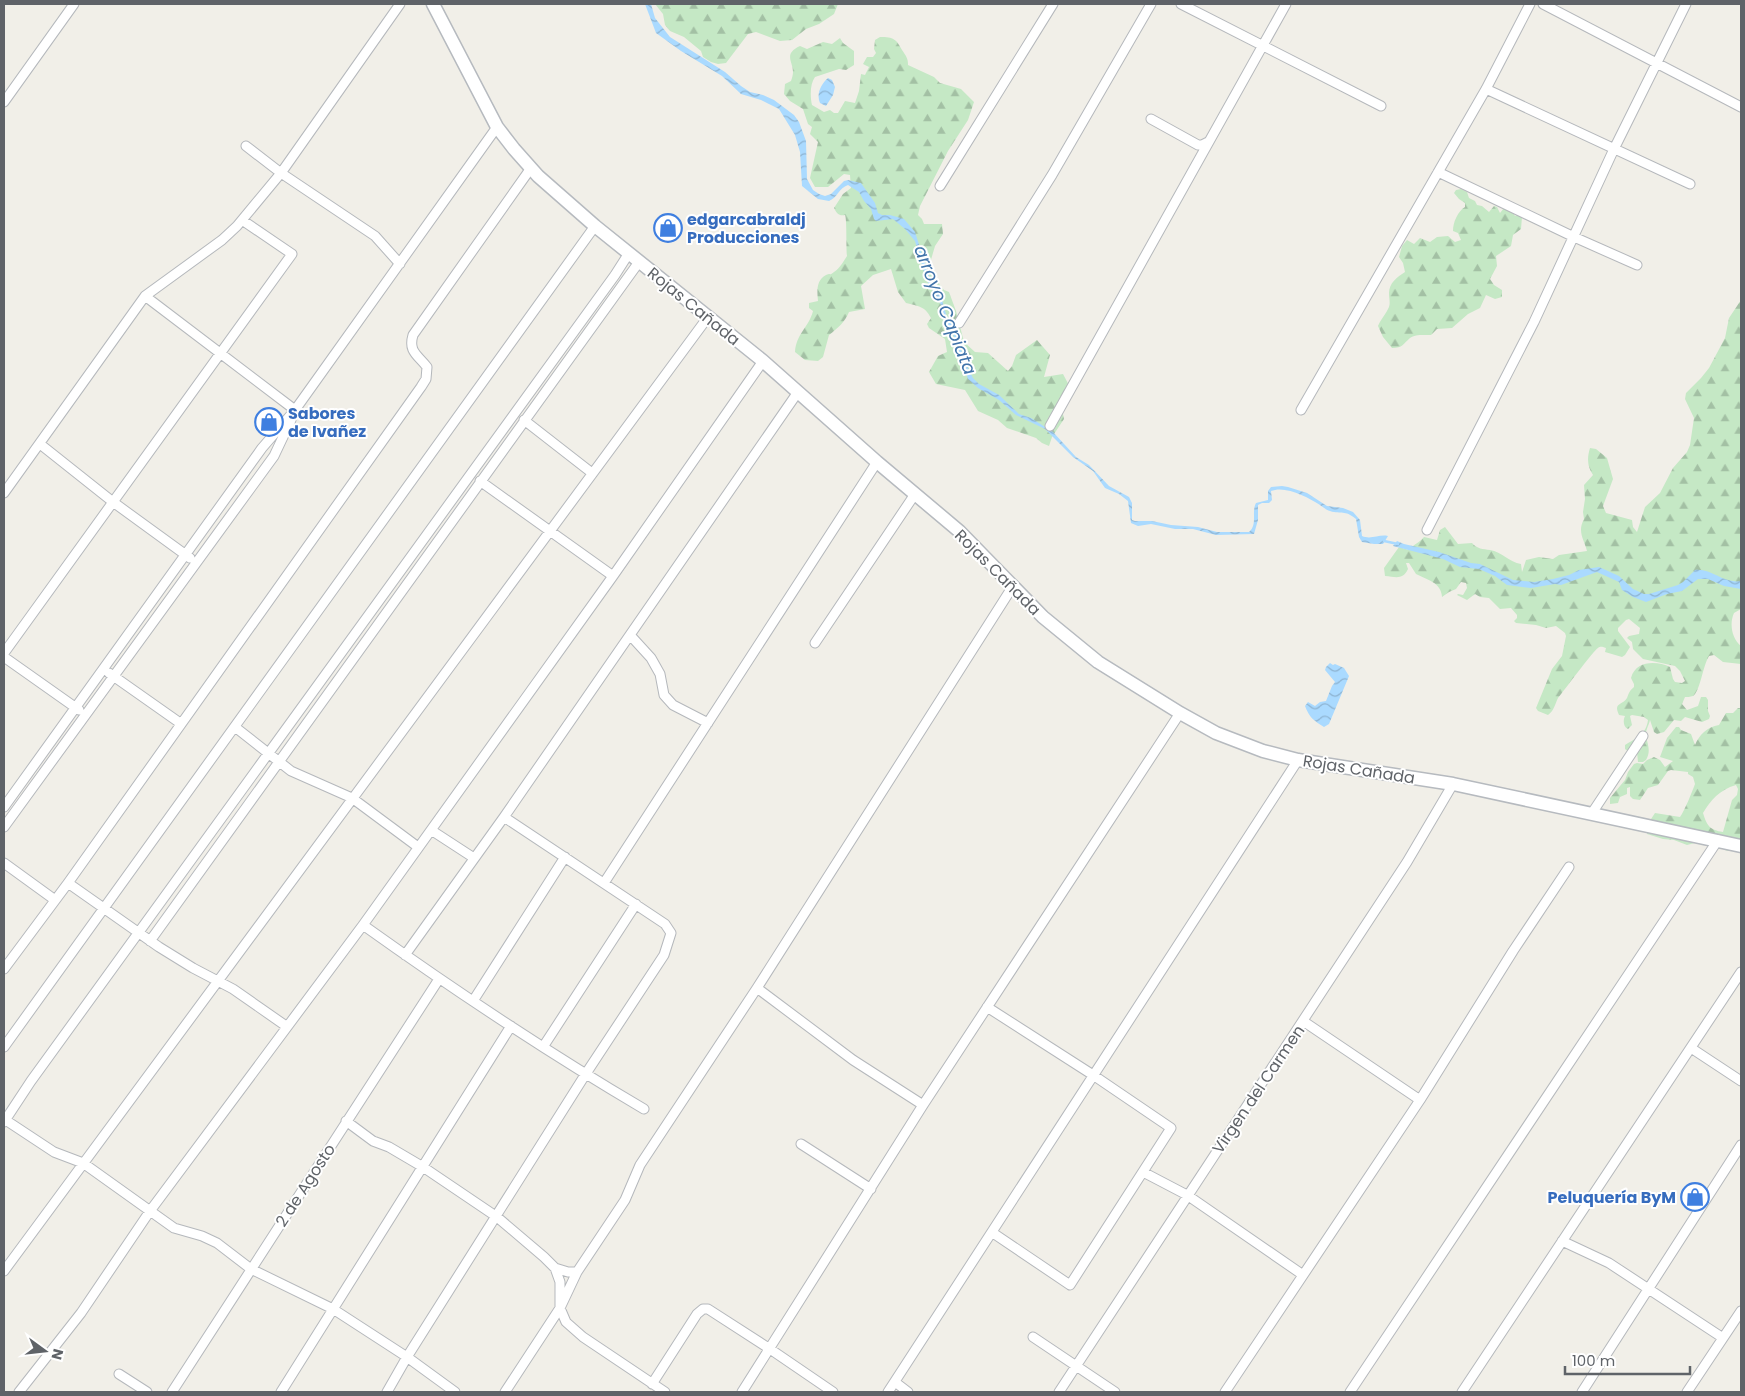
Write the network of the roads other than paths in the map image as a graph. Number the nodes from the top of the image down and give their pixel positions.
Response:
1 (74, 4) edge
2 (400, 4) edge
3 (433, 4) edge
4 (1053, 4) edge
5 (1151, 4) edge
6 (1181, 4) edge
7 (1286, 4) edge
8 (1530, 4) edge
9 (1543, 4) edge
10 (1686, 4) edge
11 (1262, 45) junction
12 (1656, 63) junction
13 (1486, 89) junction
14 (4, 102) edge
15 (1381, 106) dead end
16 (1741, 107) edge
17 (1151, 119) dead end
18 (497, 127) junction
19 (1209, 142) junction
20 (246, 146) dead end
21 (1614, 150) junction
22 (531, 168) junction
23 (1438, 172) junction
24 (281, 173) junction
25 (1690, 184) dead end
26 (940, 186) dead end
27 (242, 220) junction
28 (595, 226) junction
29 (1574, 237) junction
30 (629, 253) junction
31 (640, 262) junction
32 (400, 264) junction
33 (1637, 265) dead end
34 (145, 296) junction
35 (708, 317) junction
36 (959, 323) dead end
37 (220, 353) junction
38 (763, 361) junction
39 (798, 392) junction
40 (295, 410) junction
41 (1301, 410) dead end
42 (524, 420) junction
43 (1050, 426) dead end
44 (40, 444) junction
45 (877, 462) junction
46 (592, 473) junction
47 (480, 481) junction
48 (4, 493) edge
49 (915, 494) junction
50 (113, 502) junction
51 (1427, 530) dead end
52 (549, 531) junction
53 (185, 554) junction
54 (196, 562) junction
55 (613, 576) junction
56 (1013, 586) junction
57 (630, 635) junction
58 (815, 643) dead end
59 (4, 655) edge
60 (103, 669) junction
61 (113, 677) junction
62 (75, 707) junction
63 (1180, 713) junction
64 (85, 715) junction
65 (180, 723) junction
66 (708, 723) junction
67 (235, 727) junction
68 (1643, 736) dead end
69 (268, 753) junction
70 (1298, 760) junction
71 (279, 762) junction
72 (1454, 784) junction
73 (352, 798) junction
74 (4, 807) edge
75 (1592, 813) junction
76 (504, 817) junction
77 (4, 827) edge
78 (431, 830) junction
79 (1718, 840) junction
80 (1741, 846) edge
81 (418, 847) junction
82 (566, 857) junction
83 (474, 858) junction
84 (4, 863) edge
85 (1570, 867) dead end
86 (68, 883) junction
87 (604, 883) junction
88 (55, 900) junction
89 (636, 904) junction
90 (105, 908) junction
91 (363, 925) junction
92 (139, 932) junction
93 (150, 941) junction
94 (405, 955) junction
95 (4, 969) edge
96 (1741, 972) edge
97 (439, 979) junction
98 (218, 980) junction
99 (757, 988) junction
100 (473, 1001) junction
101 (987, 1007) junction
102 (1303, 1021) junction
103 (286, 1026) junction
104 (511, 1026) junction
105 (4, 1047) edge
106 (543, 1047) junction
107 (1691, 1048) junction
108 (585, 1075) junction
109 (1093, 1075) junction
110 (1741, 1080) edge
111 (1420, 1100) junction
112 (923, 1105) junction
113 (644, 1109) dead end
114 (4, 1120) edge
115 (346, 1121) junction
116 (801, 1144) dead end
117 (1741, 1145) edge
118 (83, 1163) junction
119 (423, 1167) junction
120 (1143, 1172) junction
121 (871, 1188) junction
122 (1187, 1195) junction
123 (150, 1211) junction
124 (497, 1217) junction
125 (993, 1233) junction
126 (1562, 1241) junction
127 (555, 1268) junction
128 (251, 1269) junction
129 (4, 1271) edge
130 (577, 1272) junction
131 (1303, 1275) junction
132 (1648, 1289) junction
133 (560, 1308) junction
134 (333, 1310) junction
135 (1741, 1311) edge
136 (1034, 1337) dead end
137 (1722, 1338) junction
138 (770, 1349) junction
139 (407, 1357) junction
140 (1076, 1366) junction
141 (120, 1374) dead end
142 (895, 1382) junction
143 (652, 1384) junction
144 (19, 1392) edge
145 (147, 1392) edge
146 (172, 1392) edge
147 (281, 1392) edge
148 (387, 1392) edge
149 (455, 1392) edge
150 (505, 1392) edge
151 (665, 1392) edge
152 (742, 1392) edge
153 (833, 1392) edge
154 (888, 1392) edge
155 (908, 1392) edge
156 (1060, 1392) edge
157 (1115, 1392) edge
158 (1224, 1392) edge
159 (1350, 1392) edge
160 (1462, 1392) edge
161 (1582, 1392) edge
162 (1687, 1392) edge

1 - 14 street
2 - 24 street
3 - 18 main road, Rojas Cañada
4 - 26 street
5 - 36 street
6 - 11 street
7 - 11 street
8 - 13 street
9 - 12 street
10 - 12 street
11 - 15 street
11 - 19 street
12 - 16 street
12 - 21 street
13 - 21 street
13 - 23 street
17 - 19 street
18 - 22 main road, Rojas Cañada
18 - 32 street
19 - 43 street
20 - 24 street
21 - 25 street
21 - 29 street
22 - 28 main road, Rojas Cañada
22 - 65 street
23 - 29 street
23 - 41 street
24 - 27 street
24 - 32 street
27 - 34 street
27 - 37 street
28 - 30 main road, Rojas Cañada
28 - 67 street
29 - 33 street
29 - 51 street
30 - 31 main road, Rojas Cañada
30 - 69 street
31 - 35 main road, Rojas Cañada
31 - 42 street
32 - 40 street
34 - 37 street
34 - 44 street
35 - 38 main road, Rojas Cañada
35 - 46 street
37 - 40 street
37 - 50 street
38 - 39 main road, Rojas Cañada
38 - 55 street
39 - 45 main road, Rojas Cañada
39 - 57 street
40 - 53 street
40 - 54 street
42 - 46 street
42 - 47 street
44 - 48 street
44 - 50 street
45 - 49 main road, Rojas Cañada
45 - 66 street
46 - 52 street
47 - 52 street
47 - 71 street
49 - 56 main road, Rojas Cañada
49 - 58 street
50 - 53 street
50 - 59 street
52 - 55 street
52 - 73 street
53 - 54 street
53 - 60 street
54 - 61 street
55 - 78 street
56 - 63 main road, Rojas Cañada
56 - 99 street
57 - 66 street
57 - 76 street
59 - 62 street
60 - 61 street
60 - 62 street
61 - 64 street
61 - 65 street
62 - 64 street
62 - 74 street
63 - 70 main road, Rojas Cañada
63 - 101 street
64 - 77 street
65 - 86 street
66 - 87 street
67 - 69 street
67 - 90 street
68 - 75 street
69 - 71 street
69 - 92 street
70 - 72 main road, Rojas Cañada
70 - 109 street
71 - 73 street
71 - 93 street
72 - 75 main road, Rojas Cañada
72 - 102 street, Virgen del Carmen
73 - 81 street
73 - 98 street
75 - 79 main road, Rojas Cañada
76 - 82 street
76 - 83 street
78 - 81 street
78 - 83 street
79 - 80 main road, Rojas Cañada
79 - 159 street
81 - 91 street
82 - 87 street
82 - 100 street
83 - 94 street
84 - 88 street
85 - 111 street
86 - 88 street
86 - 90 street
87 - 89 street
88 - 95 street
89 - 106 street
89 - 108 street
90 - 92 street
90 - 105 street
91 - 94 street
91 - 103 street
92 - 93 street
92 - 114 street
93 - 98 street
94 - 97 street
96 - 107 street
97 - 100 street
97 - 115 street, 2 de Agosto
98 - 103 street
98 - 118 street
99 - 112 street
99 - 130 street
100 - 104 street
101 - 109 street
101 - 112 street
102 - 111 street
102 - 122 street, Virgen del Carmen
103 - 123 street
104 - 106 street
104 - 119 street
106 - 108 street
107 - 110 street
107 - 126 street
108 - 113 street
108 - 124 street
109 - 120 street
109 - 125 street
111 - 131 street
112 - 121 street
114 - 118 street
115 - 119 street
115 - 128 street, 2 de Agosto
116 - 121 street
117 - 132 street
118 - 123 street
118 - 129 street
119 - 124 street
119 - 134 street
120 - 122 street
120 - 125 street
121 - 138 street
122 - 131 street
122 - 140 street, Virgen del Carmen
123 - 128 street
123 - 144 street
124 - 127 street
124 - 139 street
125 - 142 street
126 - 132 street
126 - 160 street
127 - 130 street
127 - 133 street
128 - 134 street
128 - 146 street, 2 de Agosto
130 - 133 street
131 - 158 street
132 - 137 street
132 - 161 street
133 - 143 street
133 - 150 street
134 - 139 street
134 - 147 street
135 - 137 street
136 - 140 street
137 - 162 street
138 - 143 street
138 - 152 street
138 - 153 street
139 - 148 street
139 - 149 street
140 - 156 street, Virgen del Carmen
140 - 157 street
141 - 145 street
142 - 154 street
142 - 155 street
143 - 151 street

